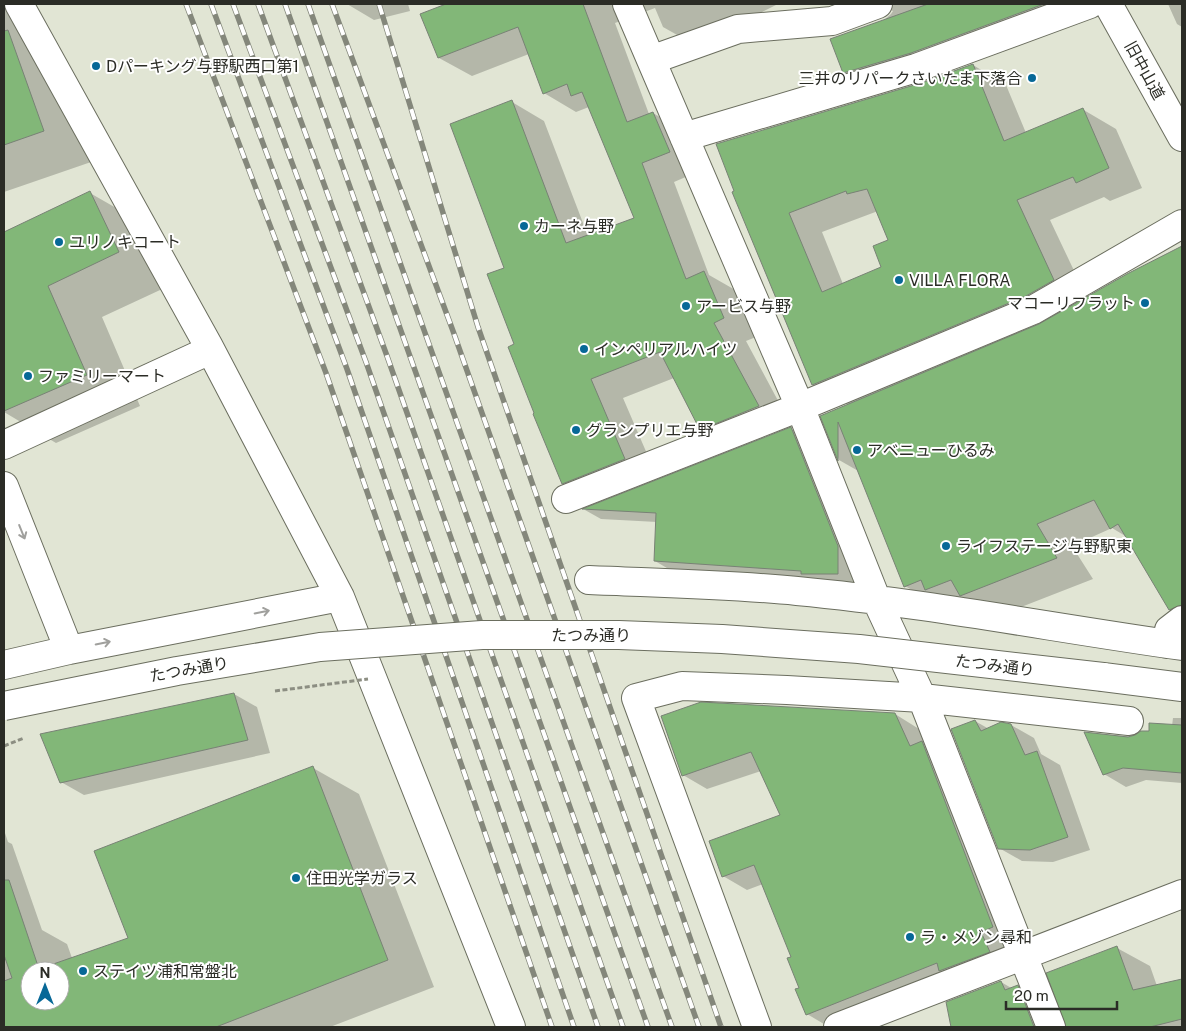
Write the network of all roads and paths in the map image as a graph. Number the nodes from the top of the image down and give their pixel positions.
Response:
1 (19, 4) edge
2 (627, 4) edge
3 (878, 4) edge
4 (1090, 4) edge
5 (1108, 4) edge
6 (651, 60) junction
7 (1182, 136) edge
8 (684, 137) junction
9 (1182, 224) edge
10 (210, 350) junction
11 (800, 408) junction
12 (4, 445) edge
13 (4, 486) edge
14 (566, 500) dead end
15 (589, 580) dead end
16 (340, 597) junction
17 (878, 601) junction
18 (1182, 620) edge
19 (1174, 645) edge
20 (70, 650) junction
21 (4, 665) edge
22 (1182, 687) edge
23 (922, 698) junction
24 (4, 706) edge
25 (1129, 721) dead end
26 (24, 738) dead end
27 (4, 746) edge
28 (1182, 894) edge
29 (1023, 957) junction
30 (511, 1027) edge
31 (757, 1027) edge
32 (838, 1027) edge
33 (1051, 1027) edge

1 - 10 street
2 - 6 street
3 - 6 street
4 - 8 street
5 - 7 street, 旧中山道
6 - 8 street
8 - 11 street
9 - 11 street
10 - 12 street
10 - 16 street
11 - 14 street
11 - 17 street
13 -> 20 street
15 - 17 street
20 -> 16 street
16 - 30 street
17 - 19 street
17 - 23 street
18 - 19 street
20 - 21 street
22 - 24 street, たつみ通り, bridge
23 - 25 street
23 - 29 street
23 - 31 street
26 - 27 path
28 - 29 street
29 - 32 street
29 - 33 street

